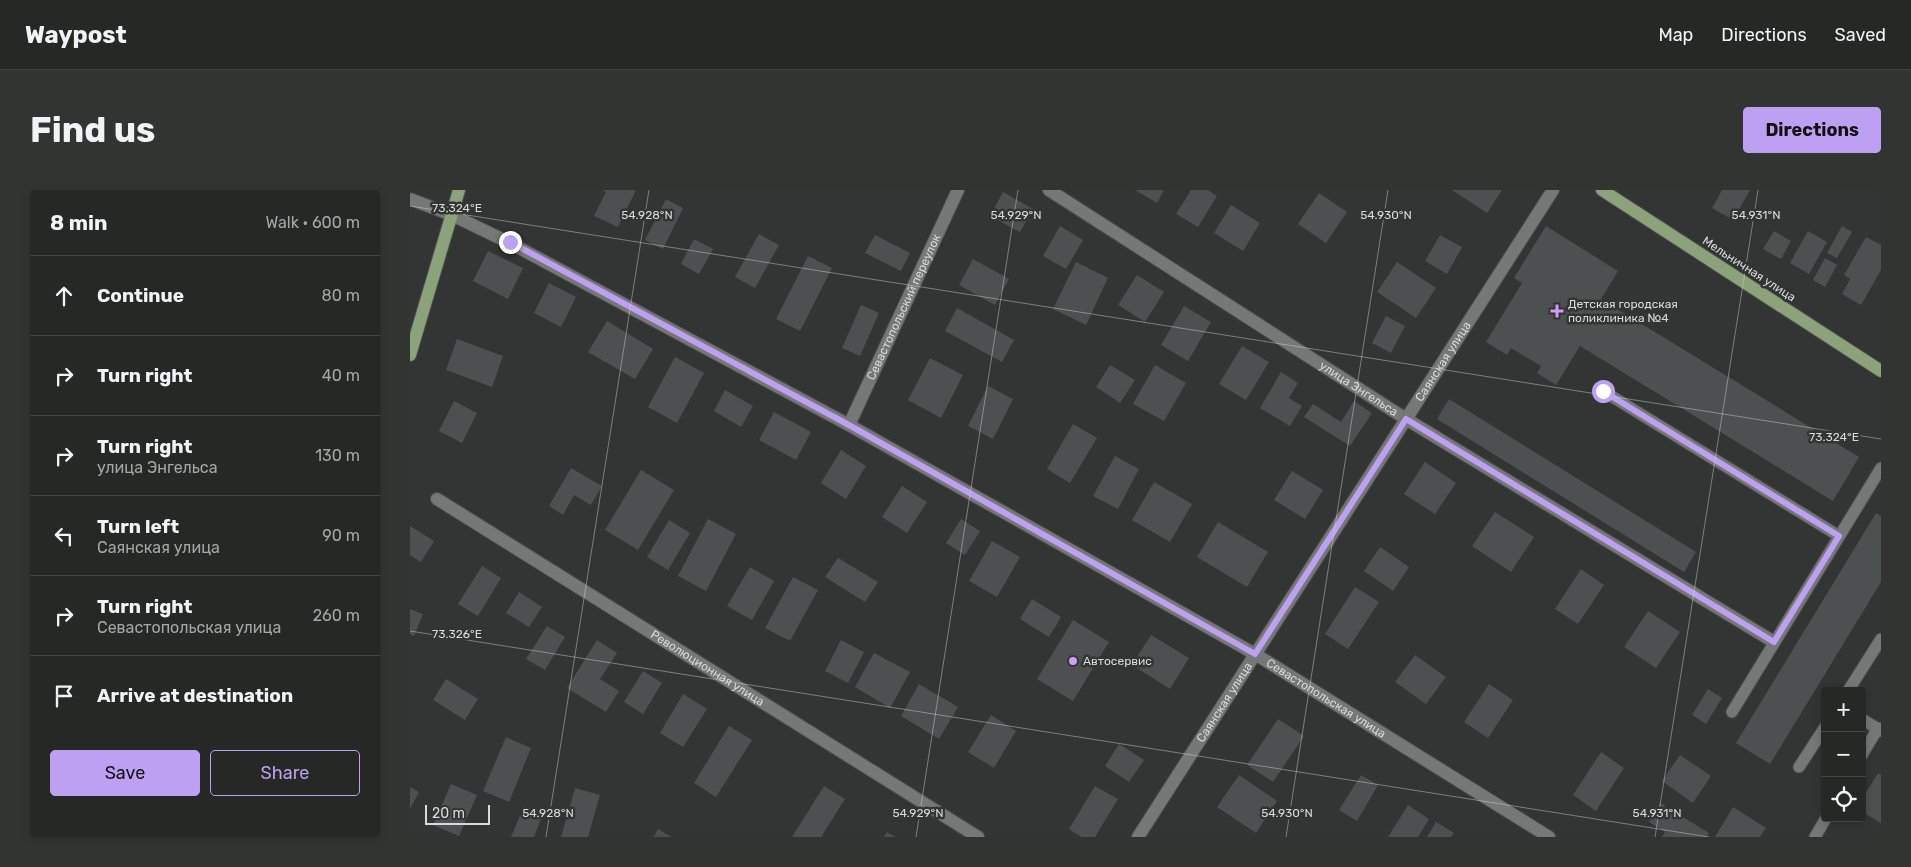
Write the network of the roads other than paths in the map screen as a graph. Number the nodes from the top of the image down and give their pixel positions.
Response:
1 (459, 190) edge
2 (958, 190) edge
3 (1049, 190) edge
4 (1553, 190) edge
5 (1602, 190) edge
6 (410, 199) edge
7 (452, 215) junction
8 (410, 355) edge
9 (1881, 371) edge
10 (1603, 391) dead end
11 (1406, 419) junction
12 (849, 425) junction
13 (1881, 468) edge
14 (437, 499) dead end
15 (1839, 536) junction
16 (1881, 639) edge
17 (1774, 642) junction
18 (1255, 654) junction
19 (1851, 687) edge
20 (1732, 712) dead end
21 (1866, 721) edge
22 (1879, 730) edge
23 (1822, 732) edge
24 (1866, 749) edge
25 (1799, 767) dead end
26 (1824, 822) edge
27 (978, 837) edge
28 (1138, 837) edge
29 (1549, 837) edge
30 (1815, 837) edge

1 - 7 main road
2 - 12 street, Севастопольский переулок
3 - 11 street, улица Энгельса
4 - 11 street, Саянская улица
5 - 9 main road, Мельничная улица
6 - 7 street, Севастопольская улица
7 - 8 main road
7 - 12 street, Севастопольская улица
10 - 15 lane
11 - 17 street, улица Энгельса
11 - 18 street, Саянская улица
12 - 18 street, Севастопольская улица
13 - 15 lane
14 - 27 street, Революционная улица
15 - 17 lane
16 - 19 lane
17 - 20 lane
18 - 28 street, Саянская улица
18 - 29 street, Севастопольская улица
21 - 22 lane
22 - 24 lane
23 - 25 lane
26 - 30 lane

